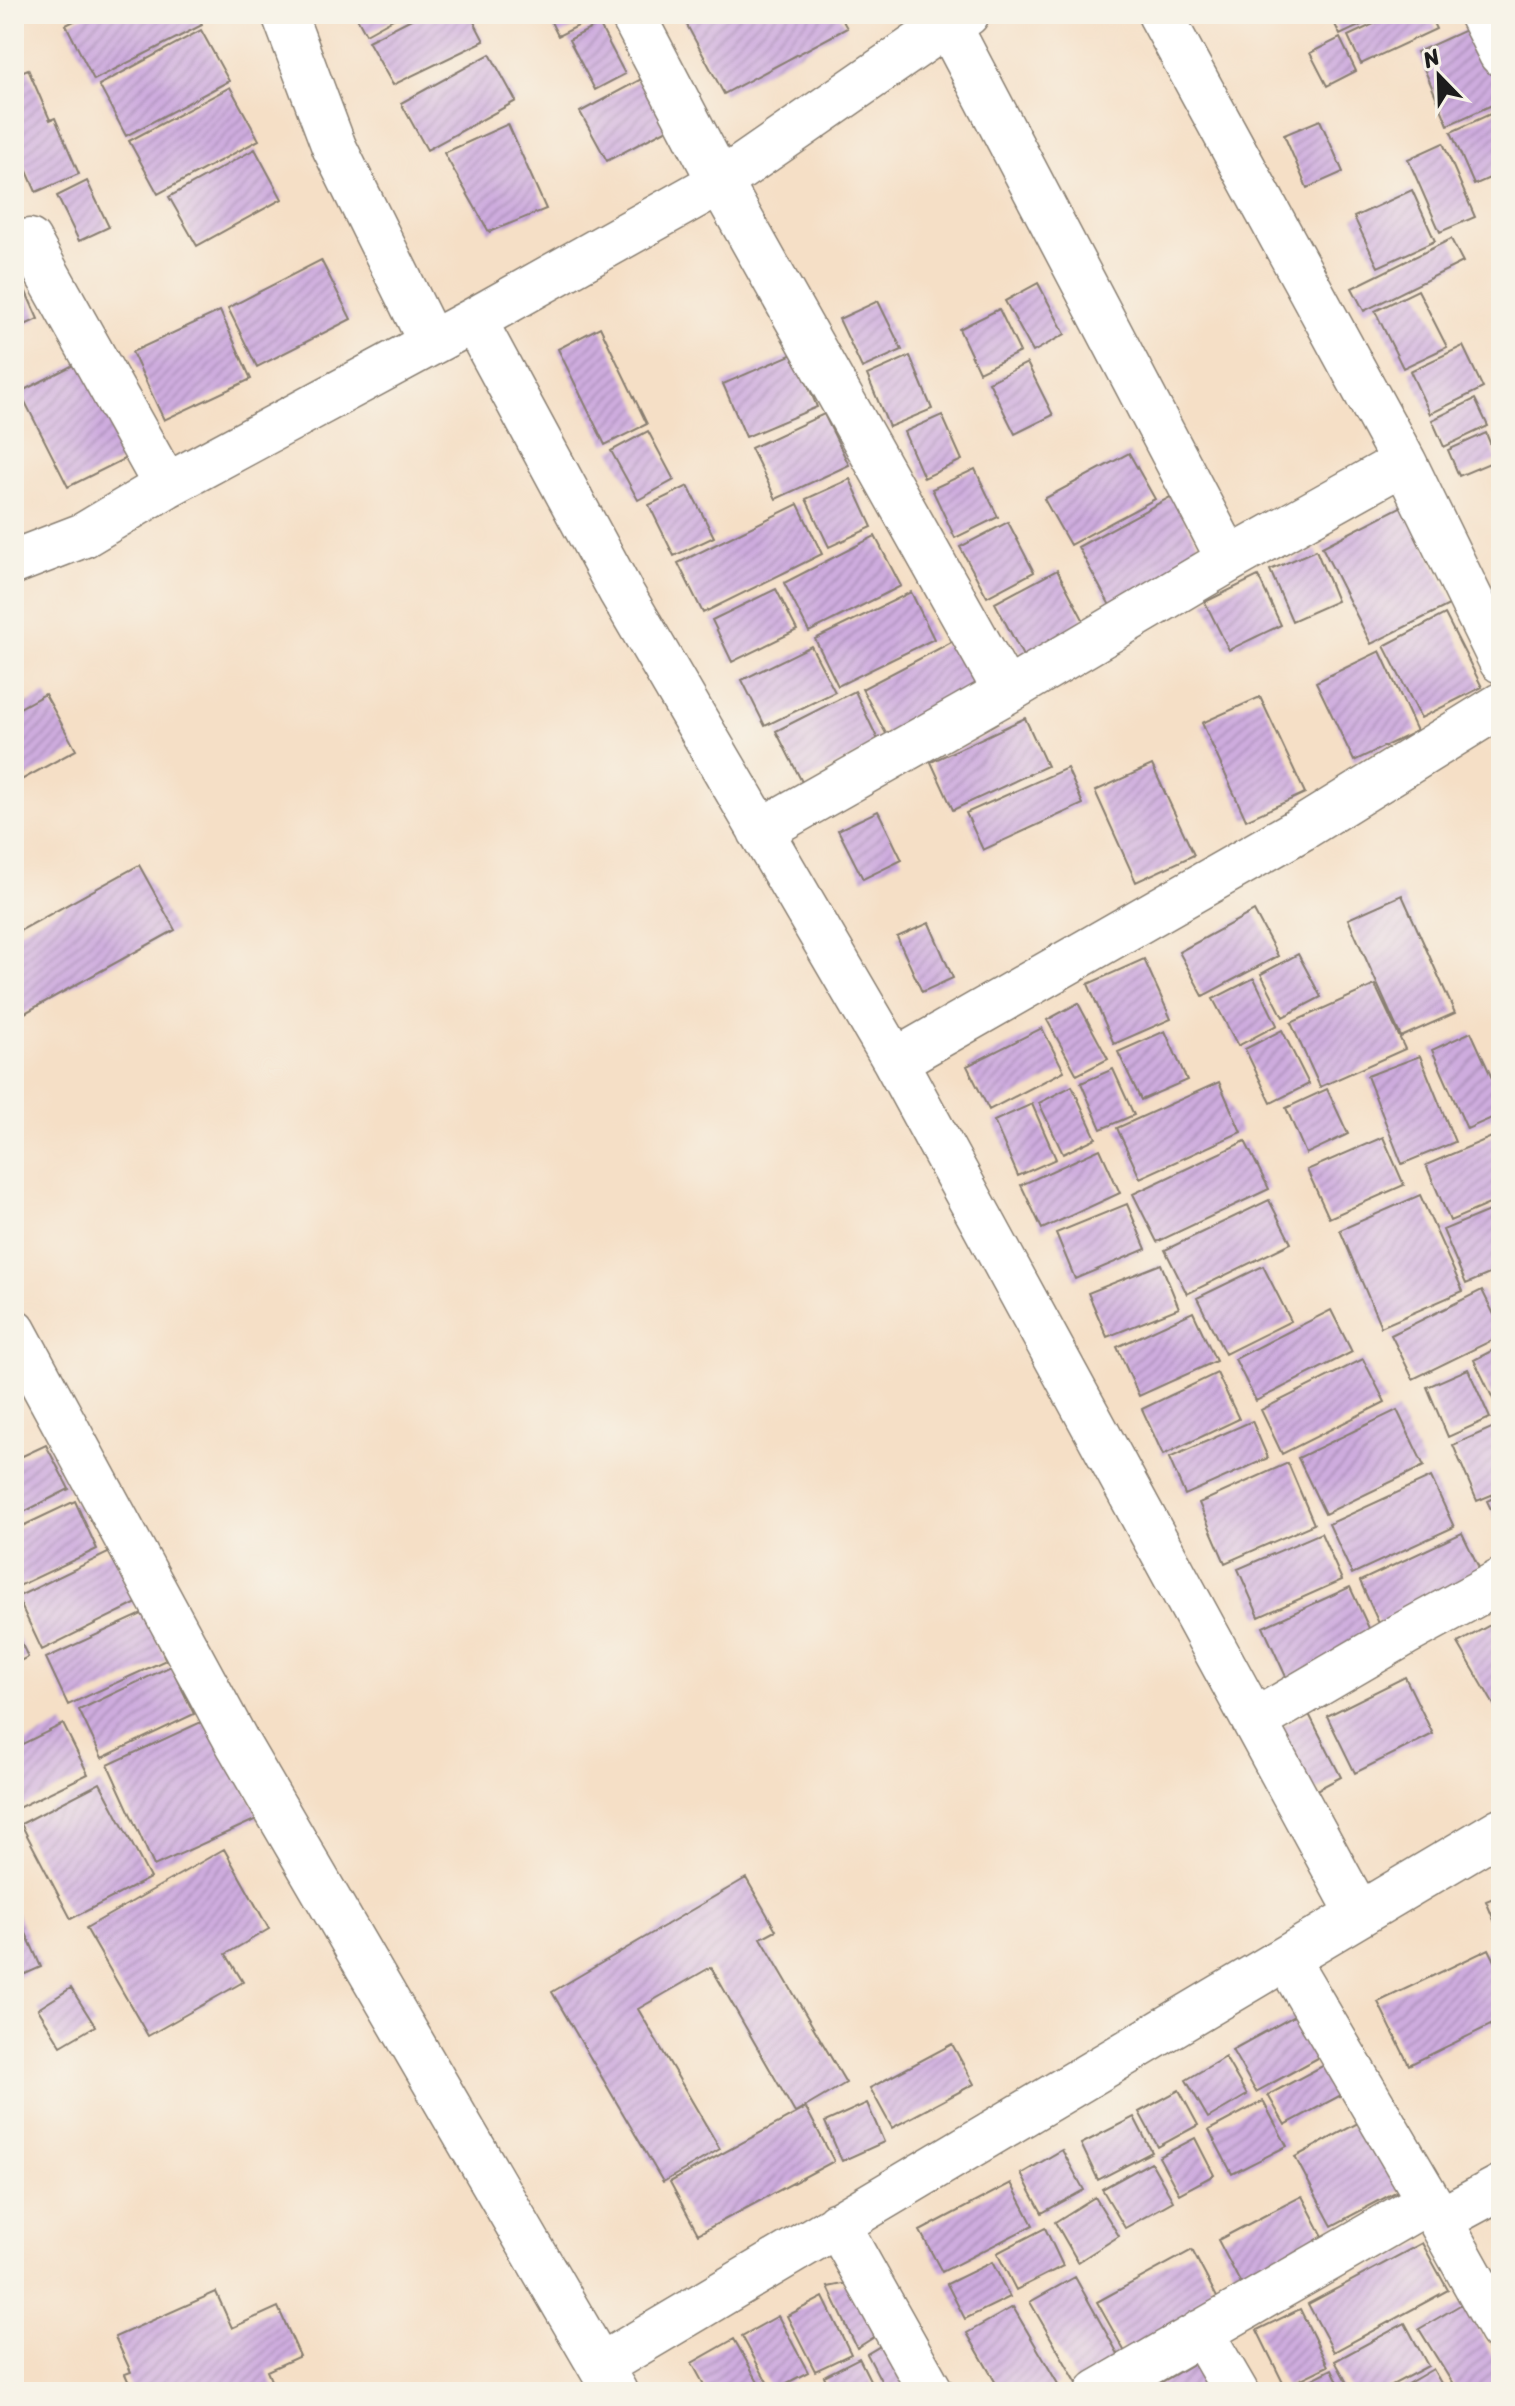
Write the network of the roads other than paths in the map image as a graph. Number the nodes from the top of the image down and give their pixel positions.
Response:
1 (284, 14) edge
2 (632, 14) edge
3 (1160, 14) edge
4 (1481, 14) edge
5 (957, 19) edge
6 (1501, 54) edge
7 (720, 182) junction
8 (19, 236) edge
9 (474, 320) junction
10 (431, 343) junction
11 (1404, 462) junction
12 (166, 486) junction
13 (1229, 560) junction
14 (14, 562) edge
15 (1501, 661) edge
16 (1006, 692) junction
17 (1501, 705) edge
18 (760, 831) junction
19 (895, 1061) junction
20 (14, 1331) edge
21 (1501, 1581) edge
22 (1255, 1721) junction
23 (1501, 1830) edge
24 (1359, 1914) junction
25 (1286, 1958) junction
26 (1501, 2187) edge
27 (1434, 2210) junction
28 (837, 2224) junction
29 (1501, 2330) edge
30 (1201, 2332) junction
31 (608, 2379) edge
32 (931, 2392) edge
33 (1098, 2392) edge
34 (1236, 2392) edge

1 - 10 street
2 - 7 street
3 - 11 street
4 - 6 street
5 - 7 street
5 - 13 street
7 - 9 street
7 - 16 street
8 - 12 street
9 - 10 street
9 - 18 street
10 - 12 street
11 - 13 street
11 - 15 street
12 - 14 street
13 - 16 street
16 - 18 street
17 - 19 street
18 - 19 street
19 - 22 street
20 - 31 street
21 - 22 street
22 - 24 street
23 - 24 street
24 - 25 street
25 - 27 street
25 - 28 street
26 - 27 street
27 - 29 street
27 - 30 street
28 - 31 street
28 - 32 street
30 - 33 street
30 - 34 street

